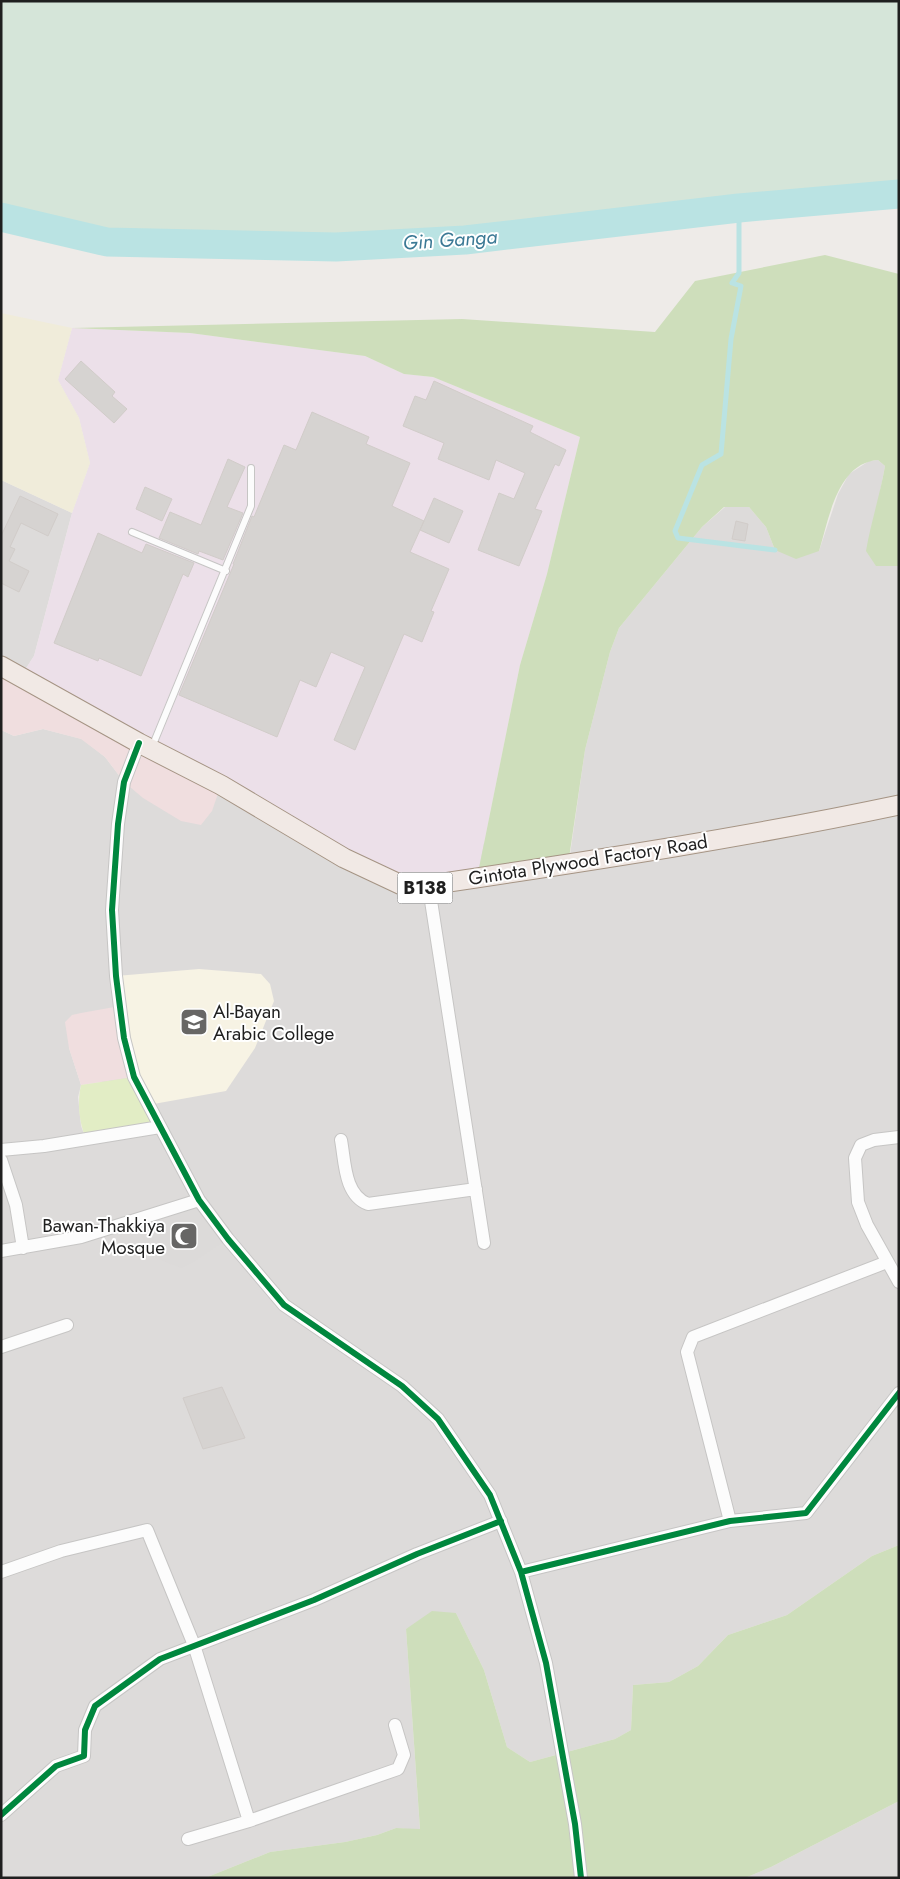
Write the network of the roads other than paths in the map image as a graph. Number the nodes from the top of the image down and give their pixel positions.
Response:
1 (251, 468) dead end
2 (132, 532) dead end
3 (226, 571) junction
4 (1, 666) edge
5 (145, 746) junction
6 (899, 804) edge
7 (428, 888) junction
8 (160, 1127) junction
9 (899, 1137) edge
10 (342, 1140) dead end
11 (1, 1150) edge
12 (1, 1160) edge
13 (476, 1189) junction
14 (200, 1200) junction
15 (484, 1242) dead end
16 (22, 1248) junction
17 (1, 1251) edge
18 (887, 1262) junction
19 (899, 1282) edge
20 (67, 1325) dead end
21 (1, 1347) edge
22 (899, 1393) edge
23 (501, 1521) junction
24 (730, 1521) junction
25 (1, 1572) edge
26 (521, 1572) junction
27 (194, 1645) junction
28 (395, 1725) dead end
29 (1, 1815) edge
30 (250, 1821) junction
31 (188, 1838) dead end
32 (581, 1878) edge

1 - 3 lane
2 - 3 lane
3 - 5 lane
4 - 5 main road, Gintota Plywood Factory Road / B138
5 - 7 main road, Gintota Plywood Factory Road / B138
5 - 8 street
6 - 7 main road, Gintota Plywood Factory Road / B138
7 - 13 street
8 - 11 street
8 - 14 street
9 - 18 street
10 - 13 street
12 - 16 street
13 - 15 street
14 - 16 street
14 - 23 street
16 - 17 street
18 - 19 street
18 - 24 street
20 - 21 street
22 - 24 street
23 - 26 street
23 - 27 street
24 - 26 street
25 - 27 street
26 - 32 street
27 - 29 street
27 - 30 street
28 - 30 street
30 - 31 street

